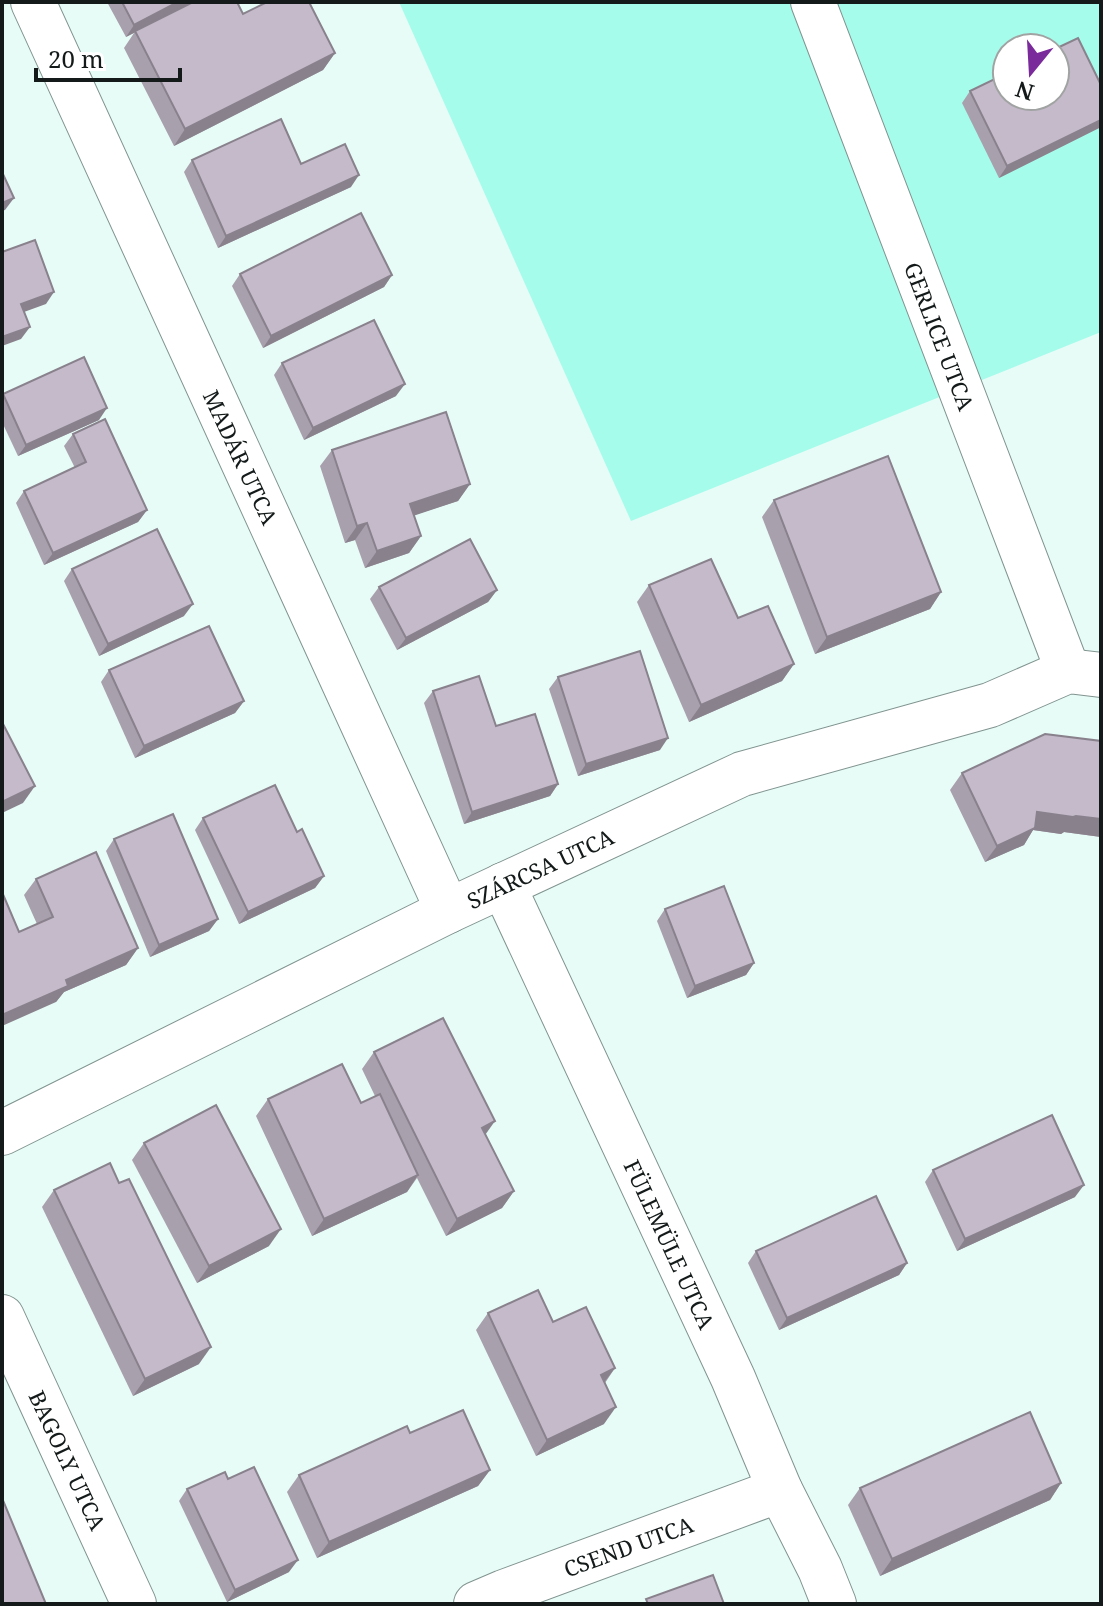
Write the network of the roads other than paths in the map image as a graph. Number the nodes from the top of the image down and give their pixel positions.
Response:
1 (33, 2) edge
2 (813, 2) edge
3 (1084, 673) edge
4 (503, 885) junction
5 (448, 911) junction
6 (2, 1133) edge
7 (2, 1317) edge
8 (780, 1490) junction
9 (134, 1604) edge
10 (476, 1604) edge
11 (834, 1604) edge

1 - 5 street, MADÁR UTCA
2 - 3 street, GERLICE UTCA
3 - 4 street, SZÁRCSA UTCA
4 - 5 street, SZÁRCSA UTCA
4 - 8 street, FÜLEMÜLE UTCA
5 - 6 street, SZÁRCSA UTCA
7 - 9 street, BAGOLY UTCA
8 - 10 street, CSEND UTCA
8 - 11 street, FÜLEMÜLE UTCA

